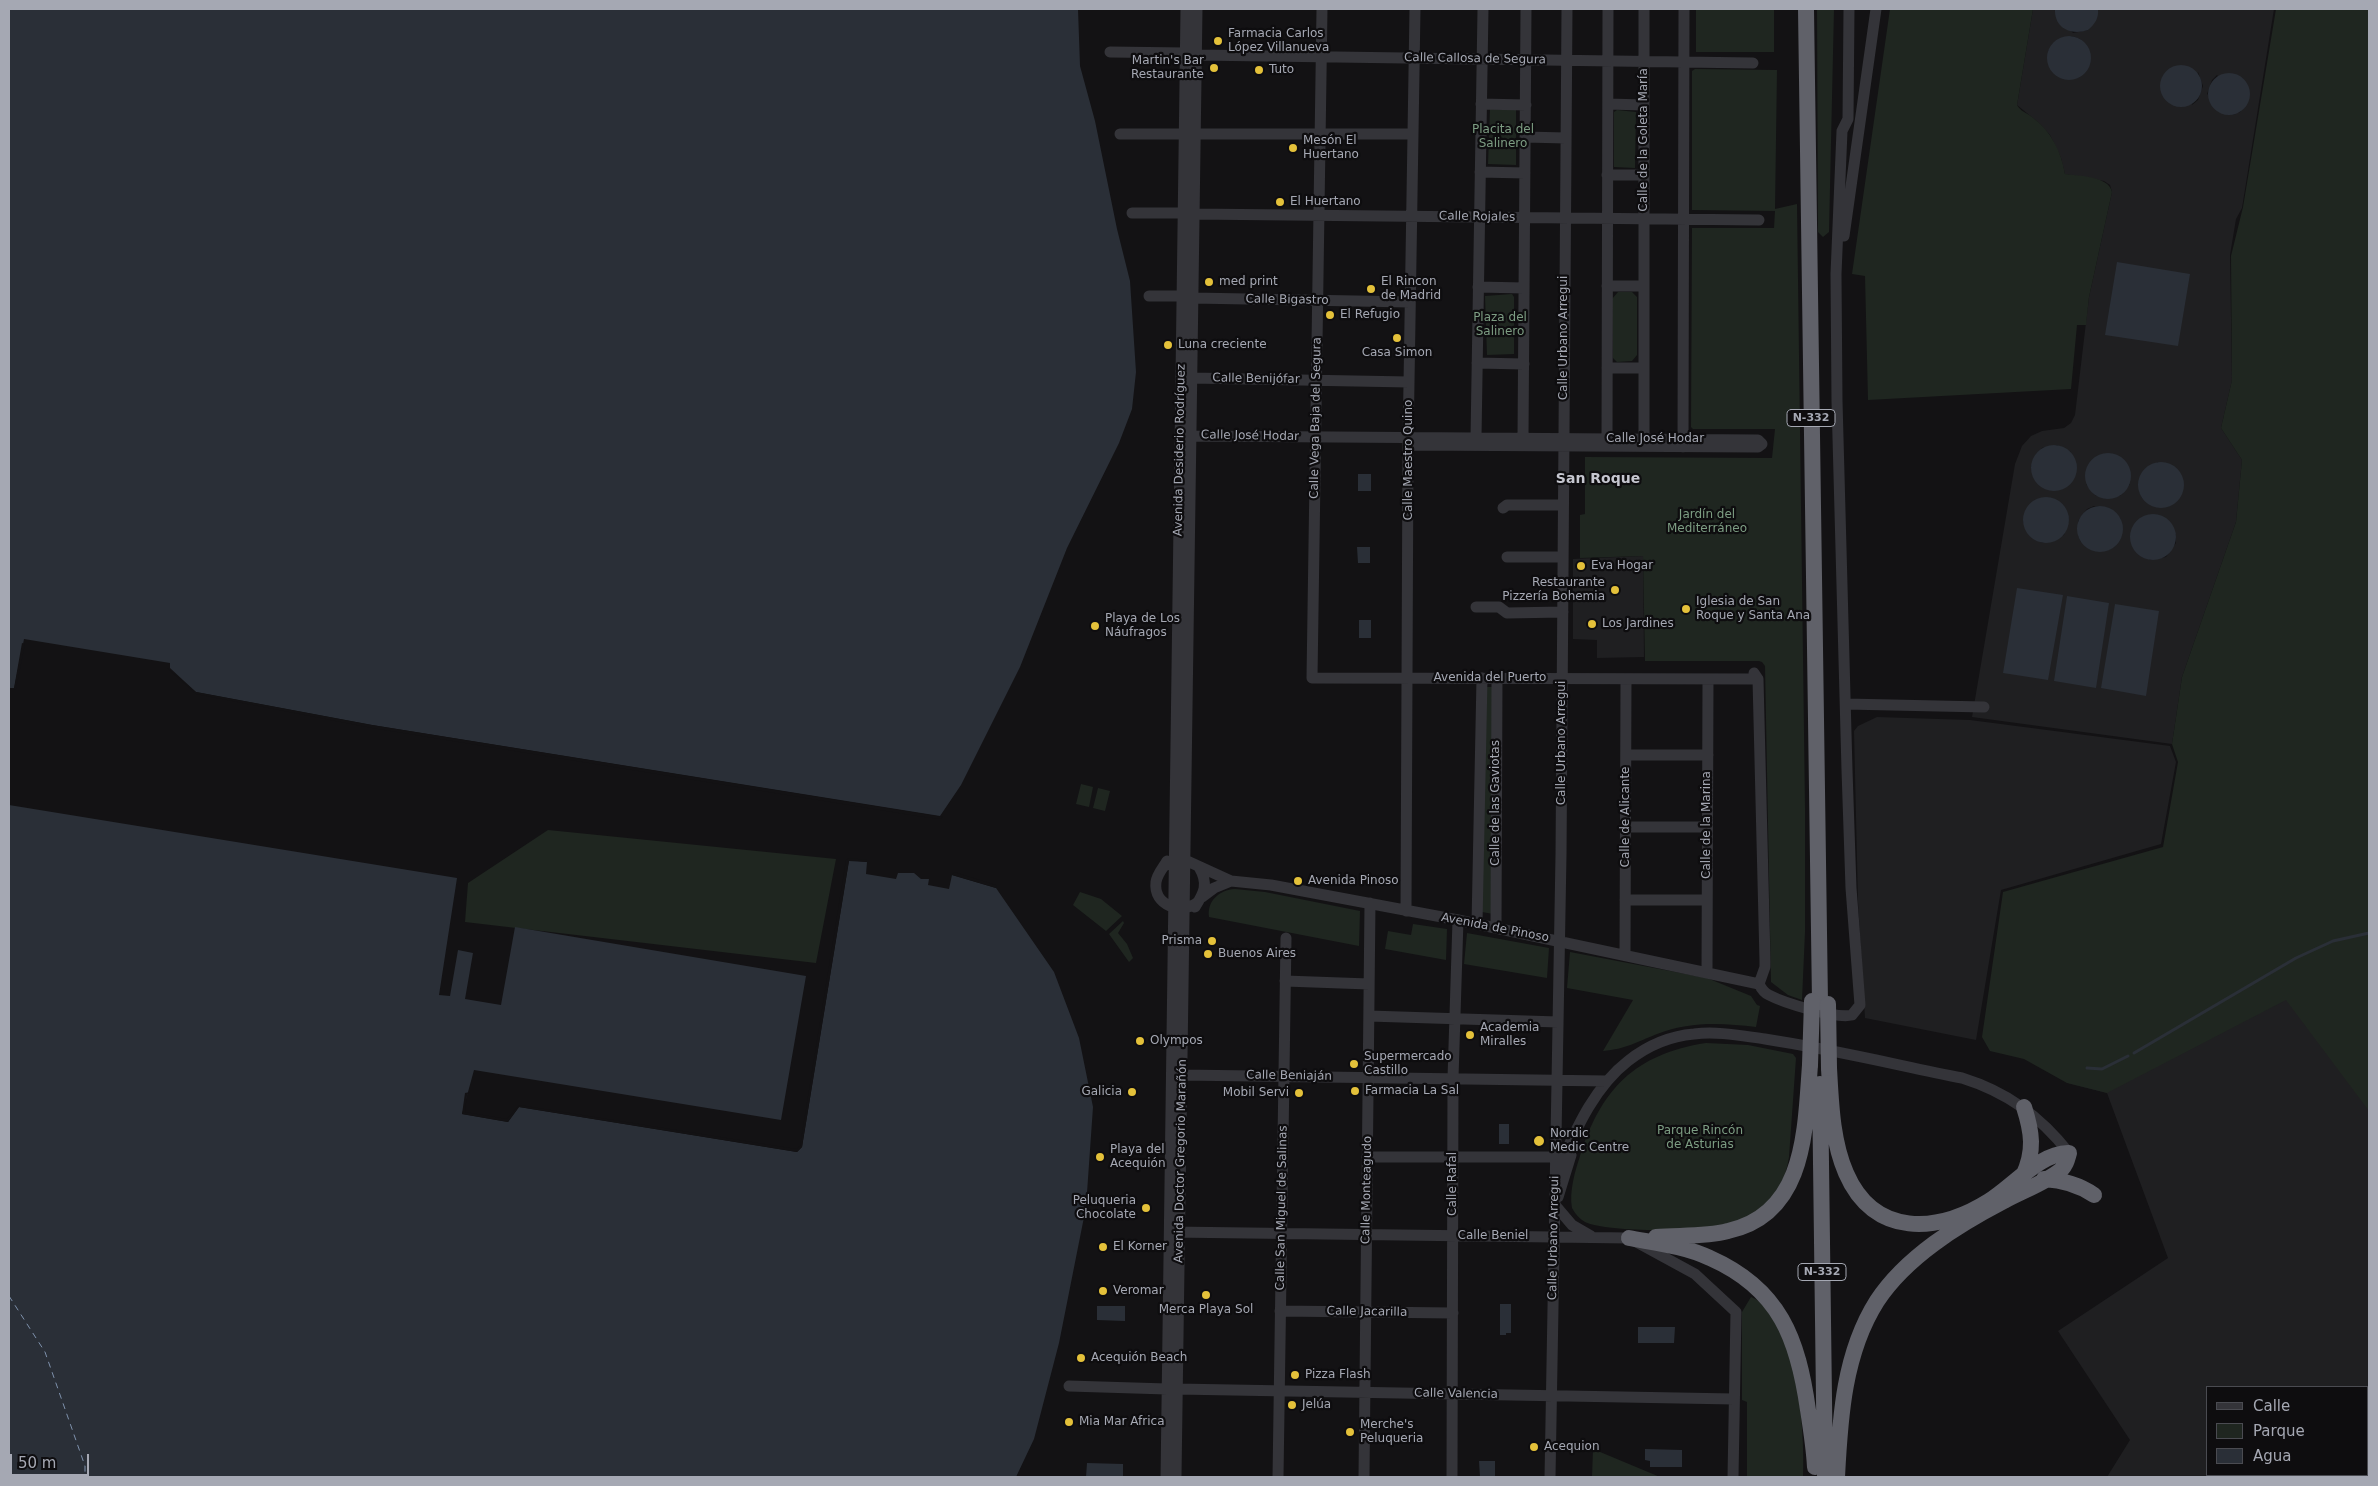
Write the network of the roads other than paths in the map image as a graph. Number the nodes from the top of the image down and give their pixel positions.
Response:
1 (1186, 9) edge
2 (1197, 9) edge
3 (1322, 9) edge
4 (1415, 9) edge
5 (1483, 9) edge
6 (1526, 9) edge
7 (1567, 9) edge
8 (1608, 9) edge
9 (1644, 9) edge
10 (1684, 9) edge
11 (1806, 9) edge
12 (1849, 9) edge
13 (1876, 9) edge
14 (1110, 52) dead end
15 (1191, 54) junction
16 (1321, 57) junction
17 (1414, 58) junction
18 (1482, 59) junction
19 (1526, 60) junction
20 (1567, 60) junction
21 (1608, 61) junction
22 (1644, 62) junction
23 (1684, 62) junction
24 (1752, 63) dead end
25 (1481, 104) junction
26 (1608, 104) junction
27 (1526, 105) junction
28 (1644, 105) junction
29 (1848, 119) junction
30 (1861, 119) junction
31 (1320, 133) junction
32 (1120, 134) dead end
33 (1190, 134) junction
34 (1413, 134) junction
35 (1526, 137) junction
36 (1566, 138) junction
37 (1842, 154) junction
38 (1856, 156) junction
39 (1480, 172) junction
40 (1525, 172) junction
41 (1607, 175) junction
42 (1644, 175) junction
43 (1132, 213) dead end
44 (1189, 213) junction
45 (1319, 215) junction
46 (1412, 216) junction
47 (1480, 217) junction
48 (1525, 217) junction
49 (1565, 218) junction
50 (1607, 218) junction
51 (1644, 219) junction
52 (1683, 219) junction
53 (1759, 220) dead end
54 (1836, 274) junction
55 (1607, 286) junction
56 (1644, 286) junction
57 (1478, 287) junction
58 (1524, 288) junction
59 (1149, 296) dead end
60 (1188, 297) junction
61 (1317, 300) junction
62 (1410, 302) junction
63 (1477, 363) junction
64 (1524, 364) junction
65 (1607, 368) junction
66 (1644, 368) junction
67 (1192, 378) junction
68 (1316, 380) junction
69 (1409, 382) junction
70 (1191, 436) junction
71 (1315, 437) junction
72 (1476, 438) junction
73 (1523, 438) junction
74 (1607, 439) junction
75 (1644, 439) junction
76 (1408, 441) junction
77 (1564, 442) junction
78 (1683, 443) junction
79 (1563, 505) junction
80 (1504, 508) dead end
81 (1507, 557) dead end
82 (1563, 557) junction
83 (1476, 607) dead end
84 (1562, 612) junction
85 (1408, 674) junction
86 (1562, 675) junction
87 (1312, 678) joint
88 (1482, 678) junction
89 (1497, 678) junction
90 (1626, 679) junction
91 (1708, 679) junction
92 (1758, 679) junction
93 (1846, 704) junction
94 (1984, 707) dead end
95 (1626, 755) junction
96 (1708, 755) junction
97 (1816, 826) junction
98 (1626, 827) junction
99 (1707, 827) junction
100 (1180, 844) junction
101 (1175, 862) junction
102 (1200, 869) junction
103 (1231, 881) junction
104 (1200, 900) junction
105 (1626, 900) junction
106 (1707, 900) junction
107 (1370, 903) junction
108 (1179, 908) junction
109 (1406, 911) junction
110 (1458, 920) junction
111 (1184, 924) junction
112 (1477, 924) junction
113 (1496, 928) junction
114 (1286, 938) dead end
115 (1560, 941) junction
116 (1625, 954) junction
117 (1707, 971) junction
118 (1285, 981) junction
119 (1369, 984) junction
120 (1759, 984) junction
121 (1820, 1002) junction
122 (1369, 1016) junction
123 (1455, 1018) junction
124 (1558, 1022) junction
125 (1820, 1067) junction
126 (1182, 1075) junction
127 (1283, 1076) junction
128 (1368, 1077) junction
129 (1453, 1078) junction
130 (1557, 1080) junction
131 (1607, 1081) junction
132 (2024, 1106) junction
133 (1576, 1134) junction
134 (2069, 1153) junction
135 (1367, 1157) junction
136 (1453, 1157) junction
137 (1556, 1157) junction
138 (1556, 1175) junction
139 (2023, 1176) junction
140 (2044, 1180) junction
141 (2094, 1195) dead end
142 (1555, 1205) junction
143 (1174, 1232) junction
144 (1282, 1232) junction
145 (1366, 1234) junction
146 (1453, 1236) junction
147 (1554, 1237) junction
148 (1593, 1238) junction
149 (1629, 1238) junction
150 (1280, 1311) junction
151 (1365, 1312) junction
152 (1453, 1313) junction
153 (1069, 1386) dead end
154 (1172, 1389) junction
155 (1279, 1391) junction
156 (1364, 1393) junction
157 (1453, 1394) junction
158 (1551, 1396) junction
159 (1734, 1400) junction
160 (1166, 1477) edge
161 (1176, 1477) edge
162 (1278, 1477) edge
163 (1364, 1477) edge
164 (1452, 1477) edge
165 (1550, 1477) edge
166 (1733, 1477) edge
167 (1815, 1477) edge
168 (1825, 1477) edge
169 (1837, 1477) edge

1 - 15 street, Avenida Desiderio Rodríguez
2 - 15 street, Avenida Desiderio Rodríguez
3 - 16 street, Calle Vega Baja del Segura
4 - 17 street, Calle Maestro Quino
5 - 18 street
6 - 19 street
7 - 20 street, Calle Urbano Arregui
8 - 21 street
9 - 22 street, Calle de la Goleta María
10 - 23 street
11 - 97 highway, N-332
12 - 29 street
13 - 30 street
14 - 15 street, Calle Callosa de Segura
15 - 16 street, Calle Callosa de Segura
15 - 33 street, Avenida Desiderio Rodríguez
16 - 17 street, Calle Callosa de Segura
16 - 31 street, Calle Vega Baja del Segura
17 - 18 street, Calle Callosa de Segura
17 - 34 street, Calle Maestro Quino
18 - 19 street, Calle Callosa de Segura
18 - 25 street
19 - 20 street, Calle Callosa de Segura
19 - 27 street
20 - 21 street, Calle Callosa de Segura
20 - 36 street, Calle Urbano Arregui
21 - 22 street, Calle Callosa de Segura
21 - 26 street
22 - 23 street, Calle Callosa de Segura
22 - 28 street, Calle de la Goleta María
23 - 24 street, Calle Callosa de Segura
23 - 52 street
25 - 27 street
25 - 39 street
26 - 28 street
26 - 41 street
27 - 35 street
28 - 42 street, Calle de la Goleta María
29 - 30 street
29 - 37 street
30 - 38 street
31 - 33 street
31 - 34 street
31 - 45 street, Calle Vega Baja del Segura
32 - 33 street
33 - 44 street, Avenida Desiderio Rodríguez
34 - 46 street, Calle Maestro Quino
35 - 36 street
35 - 40 street
36 - 49 street, Calle Urbano Arregui
37 - 38 street
37 - 54 street
38 - 54 street
39 - 40 street
39 - 47 street
40 - 48 street
41 - 42 street
41 - 50 street
42 - 51 street, Calle de la Goleta María
43 - 44 street, Calle Rojales
44 - 45 street, Calle Rojales
44 - 60 street, Avenida Desiderio Rodríguez
45 - 46 street, Calle Rojales
45 - 61 street, Calle Vega Baja del Segura
46 - 47 street, Calle Rojales
46 - 62 street, Calle Maestro Quino
47 - 48 street, Calle Rojales
47 - 57 street
48 - 49 street, Calle Rojales
48 - 58 street
49 - 50 street, Calle Rojales
49 - 77 street, Calle Urbano Arregui
50 - 51 street, Calle Rojales
50 - 55 street
51 - 52 street, Calle Rojales
51 - 56 street, Calle de la Goleta María
52 - 53 street, Calle Rojales
52 - 78 street
54 - 93 street
55 - 56 street
55 - 65 street
56 - 66 street, Calle de la Goleta María
57 - 58 street
57 - 63 street
58 - 64 street
59 - 60 street, Calle Bigastro
60 - 61 street, Calle Bigastro
60 - 67 street, Avenida Desiderio Rodríguez
60 - 100 street, Avenida Desiderio Rodríguez
61 - 62 street, Calle Bigastro
61 - 68 street, Calle Vega Baja del Segura
62 - 69 street, Calle Maestro Quino
63 - 64 street
63 - 72 street
64 - 73 street
65 - 66 street
65 - 74 street
66 - 75 street, Calle de la Goleta María
67 - 68 street, Calle Benijófar
67 - 70 street, Avenida Desiderio Rodríguez
68 - 69 street, Calle Benijófar
68 - 71 street, Calle Vega Baja del Segura
69 - 76 street, Calle Maestro Quino
70 - 71 street, Calle José Hodar
70 - 100 street, Avenida Desiderio Rodríguez
71 - 76 street, Calle José Hodar
71 - 87 street, Calle Vega Baja del Segura
72 - 73 street, Calle José Hodar
72 - 76 street, Calle José Hodar
73 - 77 street, Calle José Hodar
74 - 75 street, Calle José Hodar
74 - 77 street, Calle José Hodar
75 - 78 street, Calle José Hodar
76 - 77 street, Calle José Hodar
76 - 85 street, Calle Maestro Quino
77 - 78 street, Calle José Hodar
77 - 79 street, Calle Urbano Arregui
78 - 78 street, Calle José Hodar
79 - 80 street
79 - 82 street, Calle Urbano Arregui
81 - 82 street
82 - 84 street, Calle Urbano Arregui
83 - 84 street
84 - 86 street, Calle Urbano Arregui
85 - 86 street, Avenida del Puerto
85 - 87 street, Avenida del Puerto
85 - 88 street, Avenida del Puerto
85 - 109 street, Calle Maestro Quino
86 - 89 street, Avenida del Puerto
86 - 90 street, Avenida del Puerto
86 - 92 street, Avenida del Puerto
86 - 115 street, Calle Urbano Arregui
88 - 89 street, Avenida del Puerto
88 - 112 street, Calle de las Gaviotas
89 - 113 street, Calle de las Gaviotas
90 - 91 street, Avenida del Puerto
90 - 95 street, Calle de Alicante
91 - 92 street, Avenida del Puerto
91 - 96 street, Calle de la Marina
92 - 120 street
93 - 94 street
93 - 120 street
95 - 96 street
95 - 98 street, Calle de Alicante
96 - 99 street, Calle de la Marina
97 - 121 highway, N-332
97 - 121 highway
98 - 99 street
98 - 105 street, Calle de Alicante
99 - 106 street, Calle de la Marina
100 - 101 street
100 - 101 street, Avenida Doctor Gregorio Marañón
100 - 102 street
101 - 102 street, Avenida de Pinoso
101 - 108 street, Avenida Doctor Gregorio Marañón
101 - 108 street
102 - 103 street, Avenida de Pinoso
102 - 104 street
103 - 104 street
103 - 107 street, Avenida de Pinoso
104 - 108 street
104 - 111 street
105 - 106 street
105 - 116 street, Calle de Alicante
106 - 117 street, Calle de la Marina
107 - 109 street, Avenida de Pinoso
107 - 119 street, Calle Monteagudo
108 - 111 street, Avenida Doctor Gregorio Marañón
108 - 143 street, Avenida Doctor Gregorio Marañón
109 - 110 street, Avenida de Pinoso
110 - 112 street, Avenida de Pinoso
110 - 123 street, Calle Rafal
111 - 126 street, Avenida Doctor Gregorio Marañón
112 - 113 street, Avenida de Pinoso
113 - 115 street, Avenida de Pinoso
114 - 118 street, Calle San Miguel de Salinas
115 - 116 street, Avenida de Pinoso
115 - 124 street, Calle Urbano Arregui
116 - 117 street, Avenida de Pinoso
117 - 120 street, Avenida de Pinoso
118 - 119 street
118 - 127 street, Calle San Miguel de Salinas
119 - 122 street, Calle Monteagudo
121 - 125 highway, N-332
122 - 123 street
122 - 128 street, Calle Monteagudo
123 - 124 street
123 - 129 street, Calle Rafal
124 - 130 street, Calle Urbano Arregui
125 - 139 highway
125 - 149 highway
125 - 168 highway, N-332
126 - 127 street, Calle Beniaján
126 - 143 street, Avenida Doctor Gregorio Marañón
127 - 128 street, Calle Beniaján
127 - 144 street, Calle San Miguel de Salinas
128 - 129 street, Calle Beniaján
128 - 135 street, Calle Monteagudo
129 - 130 street, Calle Beniaján
129 - 136 street, Calle Rafal
130 - 131 street, Calle Beniaján
130 - 137 street, Calle Urbano Arregui
131 - 132 street
131 - 133 street
132 - 134 street
132 - 139 highway
133 - 138 street
133 - 142 street
134 - 139 highway
134 - 140 highway
135 - 136 street
135 - 145 street, Calle Monteagudo
136 - 137 street
136 - 146 street, Calle Rafal
137 - 138 street, Calle Urbano Arregui
138 - 142 street, Calle Urbano Arregui
140 - 141 highway
140 - 169 highway
142 - 147 street, Calle Urbano Arregui
142 - 148 street
143 - 144 street, Calle Beniel
143 - 154 street, Avenida Doctor Gregorio Marañón
144 - 145 street, Calle Beniel
144 - 150 street, Calle San Miguel de Salinas
145 - 146 street, Calle Beniel
145 - 151 street, Calle Monteagudo
146 - 147 street, Calle Beniel
146 - 152 street, Calle Rafal
147 - 148 street, Calle Beniel
147 - 158 street, Calle Urbano Arregui
148 - 149 street, Calle Beniel
149 - 159 street, Calle Beniel
149 - 167 highway
150 - 151 street, Calle Jacarilla
150 - 155 street, Calle San Miguel de Salinas
151 - 152 street, Calle Jacarilla
151 - 156 street, Calle Monteagudo
152 - 157 street, Calle Rafal
153 - 154 street, Calle Valencia
154 - 155 street, Calle Valencia
154 - 160 street, Avenida Doctor Gregorio Marañón
154 - 161 street, Avenida Doctor Gregorio Marañón
155 - 156 street, Calle Valencia
155 - 162 street, Calle San Miguel de Salinas
156 - 157 street, Calle Valencia
156 - 163 street, Calle Monteagudo
157 - 158 street, Calle Valencia
157 - 164 street, Calle Rafal
158 - 159 street, Calle Valencia
158 - 165 street, Calle Urbano Arregui
159 - 166 street, Calle Beniel

